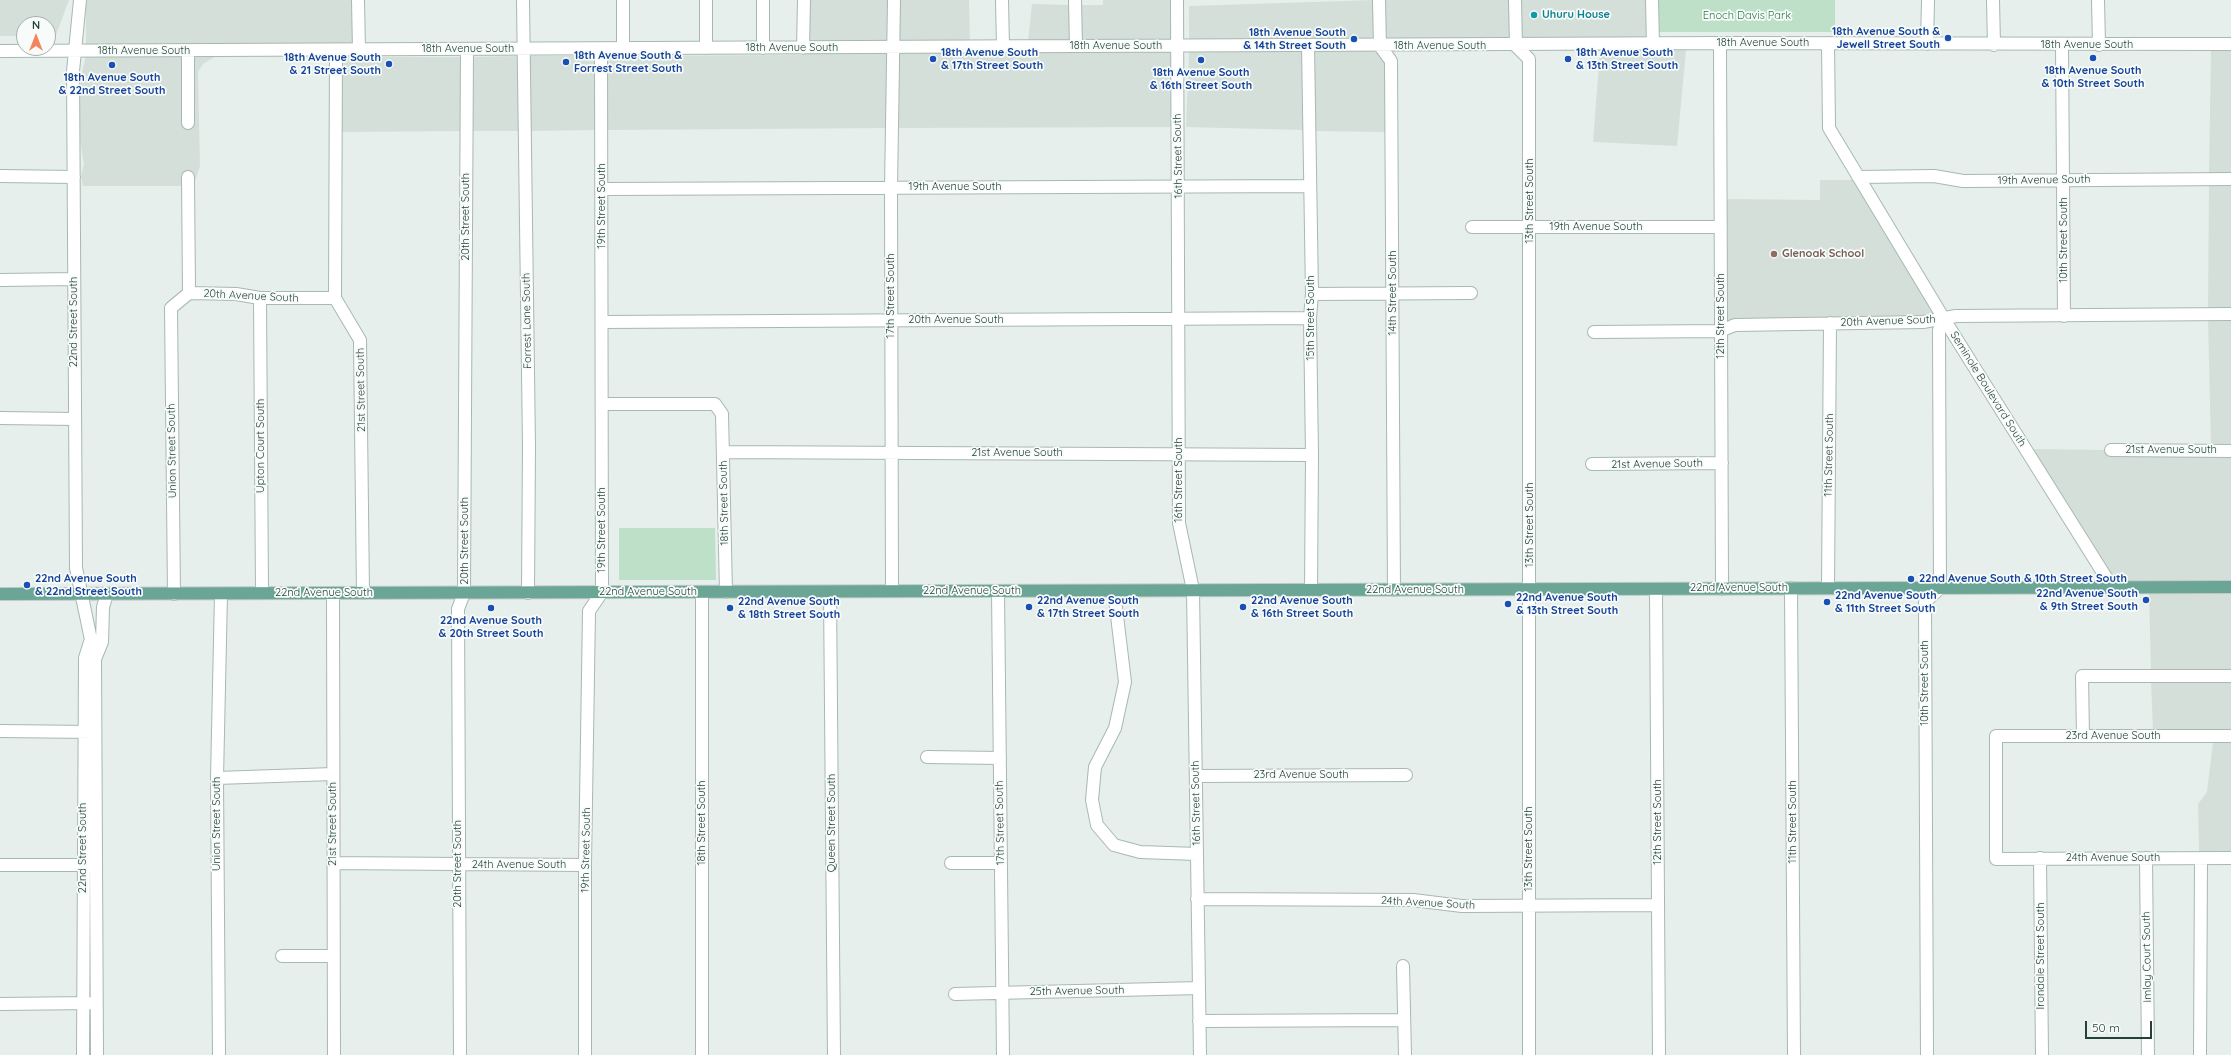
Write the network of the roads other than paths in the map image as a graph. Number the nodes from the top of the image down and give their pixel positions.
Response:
1 (80, 0) edge
2 (358, 0) edge
3 (523, 0) edge
4 (623, 0) edge
5 (706, 0) edge
6 (763, 0) edge
7 (804, 0) edge
8 (894, 0) edge
9 (1002, 0) edge
10 (1075, 0) edge
11 (1177, 0) edge
12 (1379, 0) edge
13 (1515, 0) edge
14 (1652, 0) edge
15 (1928, 0) edge
16 (1993, 0) edge
17 (2098, 0) edge
18 (1720, 43) junction
19 (1828, 43) junction
20 (1653, 44) junction
21 (1927, 44) junction
22 (2231, 44) edge
23 (1994, 45) junction
24 (2062, 45) junction
25 (2099, 45) junction
26 (1076, 46) junction
27 (1178, 46) junction
28 (1308, 46) junction
29 (1380, 46) junction
30 (1516, 46) junction
31 (1003, 47) junction
32 (706, 48) junction
33 (763, 48) junction
34 (803, 48) junction
35 (894, 48) junction
36 (467, 49) junction
37 (523, 49) junction
38 (601, 49) junction
39 (623, 49) junction
40 (188, 50) junction
41 (336, 50) junction
42 (359, 50) junction
43 (0, 51) edge
44 (75, 51) junction
45 (188, 123) dead end
46 (0, 176) edge
47 (74, 177) junction
48 (188, 177) dead end
49 (1858, 177) junction
50 (2231, 179) edge
51 (2064, 180) junction
52 (1179, 186) junction
53 (1309, 186) junction
54 (891, 188) junction
55 (602, 189) junction
56 (1472, 227) dead end
57 (1530, 227) junction
58 (1721, 227) junction
59 (74, 279) junction
60 (0, 280) edge
61 (189, 293) junction
62 (1470, 293) dead end
63 (1312, 294) junction
64 (1393, 294) junction
65 (260, 298) junction
66 (335, 298) junction
67 (171, 308) joint
68 (2231, 314) edge
69 (2064, 316) junction
70 (1310, 318) junction
71 (1178, 319) junction
72 (1944, 319) junction
73 (892, 320) junction
74 (602, 322) junction
75 (1830, 323) junction
76 (1720, 331) junction
77 (1594, 332) dead end
78 (602, 404) junction
79 (0, 418) edge
80 (75, 418) junction
81 (2111, 450) dead end
82 (2231, 451) edge
83 (723, 452) junction
84 (892, 452) junction
85 (1179, 453) junction
86 (1312, 455) junction
87 (1722, 463) junction
88 (1592, 464) dead end
89 (2112, 587) junction
90 (2231, 587) edge
91 (1722, 588) junction
92 (1791, 588) junction
93 (1828, 588) junction
94 (1940, 588) junction
95 (1530, 589) junction
96 (1656, 589) junction
97 (1193, 590) junction
98 (1311, 590) junction
99 (1394, 590) junction
100 (892, 591) junction
101 (998, 591) junction
102 (1114, 591) junction
103 (602, 592) junction
104 (702, 592) junction
105 (726, 592) junction
106 (830, 592) junction
107 (333, 593) junction
108 (363, 593) junction
109 (464, 593) junction
110 (528, 593) junction
111 (0, 594) edge
112 (81, 594) junction
113 (107, 594) junction
114 (174, 594) junction
115 (221, 594) junction
116 (262, 594) junction
117 (90, 642) junction
118 (95, 659) junction
119 (2231, 676) edge
120 (0, 731) edge
121 (89, 732) junction
122 (2083, 736) junction
123 (2231, 736) edge
124 (926, 757) dead end
125 (1000, 758) junction
126 (333, 774) junction
127 (1406, 774) dead end
128 (1196, 776) junction
129 (217, 778) junction
130 (1197, 854) junction
131 (2040, 858) junction
132 (2146, 858) junction
133 (2201, 858) junction
134 (2231, 858) edge
135 (1996, 859) joint
136 (333, 863) junction
137 (952, 863) dead end
138 (1001, 863) junction
139 (458, 864) junction
140 (0, 865) edge
141 (89, 865) junction
142 (585, 865) junction
143 (1197, 899) junction
144 (1658, 905) junction
145 (1529, 906) junction
146 (282, 956) dead end
147 (334, 956) junction
148 (1403, 966) dead end
149 (1199, 988) junction
150 (1002, 992) junction
151 (955, 994) dead end
152 (83, 1003) junction
153 (0, 1004) edge
154 (97, 1004) junction
155 (1404, 1020) junction
156 (1199, 1021) junction
157 (83, 1055) edge
158 (97, 1055) edge
159 (219, 1055) edge
160 (334, 1055) edge
161 (460, 1055) edge
162 (585, 1055) edge
163 (702, 1055) edge
164 (834, 1055) edge
165 (1003, 1055) edge
166 (1200, 1055) edge
167 (1405, 1055) edge
168 (1529, 1055) edge
169 (1659, 1055) edge
170 (1794, 1055) edge
171 (1927, 1055) edge
172 (2042, 1055) edge
173 (2148, 1055) edge
174 (2200, 1055) edge

1 - 44 street, 22nd Street South
2 - 42 street
3 - 37 street
4 - 39 street
5 - 32 street
6 - 33 street
7 - 34 street
8 - 35 street, 17th Street South
9 - 31 street
10 - 26 street
11 - 27 street, 16th Street South
12 - 29 street
13 - 30 street
14 - 20 street
15 - 21 street
16 - 23 street
17 - 25 street
18 - 19 street, 18th Avenue South
18 - 20 street, 18th Avenue South
18 - 58 street, 12th Street South
19 - 21 street, 18th Avenue South
19 - 49 street, Seminole Boulevard South
20 - 30 street, 18th Avenue South
21 - 23 street, 18th Avenue South
22 - 25 street, 18th Avenue South
23 - 24 street, 18th Avenue South
24 - 25 street, 18th Avenue South
24 - 51 street, 10th Street South
26 - 27 street, 18th Avenue South
26 - 31 street, 18th Avenue South
27 - 28 street, 18th Avenue South
27 - 52 street, 16th Street South
28 - 29 street, 18th Avenue South
28 - 53 street, 15th Street South
29 - 30 street, 18th Avenue South
29 - 64 street, 14th Street South
30 - 57 street, 13th Street South
31 - 35 street, 18th Avenue South
32 - 33 street, 18th Avenue South
32 - 39 street, 18th Avenue South
33 - 34 street, 18th Avenue South
34 - 35 street, 18th Avenue South
35 - 54 street, 17th Street South
36 - 37 street, 18th Avenue South
36 - 42 street, 18th Avenue South
36 - 109 street, 20th Street South
37 - 38 street, 18th Avenue South
37 - 110 street, Forrest Lane South
38 - 39 street, 18th Avenue South
38 - 55 street, 19th Street South
40 - 41 street, 18th Avenue South
40 - 44 street, 18th Avenue South
40 - 45 street
41 - 42 street, 18th Avenue South
41 - 66 street
43 - 44 street, 18th Avenue South
44 - 47 street, 22nd Street South
46 - 47 street
47 - 59 street, 22nd Street South
48 - 61 street
49 - 51 street, 19th Avenue South
49 - 72 street, Seminole Boulevard South
50 - 51 street, 19th Avenue South
51 - 69 street, 10th Street South
52 - 53 street, 19th Avenue South
52 - 54 street, 19th Avenue South
52 - 71 street, 16th Street South
53 - 63 street, 15th Street South
54 - 55 street, 19th Avenue South
54 - 73 street, 17th Street South
55 - 74 street, 19th Street South
56 - 57 street, 19th Avenue South
57 - 58 street, 19th Avenue South
57 - 95 street, 13th Street South
58 - 76 street, 12th Street South
59 - 60 street
59 - 80 street, 22nd Street South
61 - 65 street, 20th Avenue South
61 - 67 street, 20th Avenue South
62 - 64 street
63 - 64 street
63 - 70 street, 15th Street South
64 - 99 street, 14th Street South
65 - 66 street, 20th Avenue South
65 - 116 street, Upton Court South
66 - 108 street, 21st Street South
67 - 114 street, Union Street South
68 - 69 street, 20th Avenue South
69 - 72 street, 20th Avenue South
70 - 71 street, 20th Avenue South
70 - 86 street, 15th Street South
71 - 73 street, 20th Avenue South
71 - 85 street, 16th Street South
72 - 75 street, 20th Avenue South
72 - 89 street, Seminole Boulevard South
72 - 94 street
73 - 74 street, 20th Avenue South
73 - 84 street, 17th Street South
74 - 78 street, 19th Street South
75 - 76 street, 20th Avenue South
75 - 93 street, 11th Street South
76 - 77 street, 20th Avenue South
76 - 87 street, 12th Street South
78 - 83 street, 18th Street South
78 - 103 street, 19th Street South
79 - 80 street
80 - 112 street, 22nd Street South
81 - 82 street, 21st Avenue South
83 - 84 street, 21st Avenue South
83 - 105 street, 18th Street South
84 - 85 street, 21st Avenue South
84 - 100 street, 17th Street South
85 - 86 street, 21st Avenue South
85 - 97 street, 16th Street South
86 - 98 street, 15th Street South
87 - 88 street, 21st Avenue South
87 - 91 street, 12th Street South
89 - 90 main road, 22nd Avenue South
89 - 94 main road, 22nd Avenue South
91 - 92 main road, 22nd Avenue South
91 - 96 main road, 22nd Avenue South
92 - 93 main road, 22nd Avenue South
92 - 170 street, 11th Street South
93 - 94 main road, 22nd Avenue South
94 - 171 street, 10th Street South
95 - 96 main road, 22nd Avenue South
95 - 99 main road, 22nd Avenue South
95 - 145 street, 13th Street South
96 - 144 street, 12th Street South
97 - 98 main road, 22nd Avenue South
97 - 102 main road, 22nd Avenue South
97 - 128 street, 16th Street South
98 - 99 main road, 22nd Avenue South
100 - 101 main road, 22nd Avenue South
100 - 106 main road, 22nd Avenue South
101 - 102 main road, 22nd Avenue South
101 - 125 street, 17th Street South
102 - 130 street
103 - 104 main road, 22nd Avenue South
103 - 110 main road, 22nd Avenue South
103 - 142 street, 19th Street South
104 - 105 main road, 22nd Avenue South
104 - 163 street, 18th Street South
105 - 106 main road, 22nd Avenue South
106 - 164 street, Queen Street South
107 - 108 main road, 22nd Avenue South
107 - 116 main road, 22nd Avenue South
107 - 126 street, 21st Street South
108 - 109 main road, 22nd Avenue South
109 - 110 main road, 22nd Avenue South
109 - 139 street, 20th Street South
111 - 112 main road, 22nd Avenue South
112 - 113 main road, 22nd Avenue South
112 - 117 street, 22nd Street South
113 - 114 main road, 22nd Avenue South
113 - 118 street
114 - 115 main road, 22nd Avenue South
115 - 116 main road, 22nd Avenue South
115 - 129 street, Union Street South
117 - 118 street, 22nd Street South
117 - 121 street, 22nd Street South
118 - 121 street, 22nd Street South
119 - 122 street
120 - 121 street
121 - 141 street, 22nd Street South
122 - 123 street, 23rd Avenue South
122 - 135 street, 23rd Avenue South
124 - 125 street
125 - 138 street, 17th Street South
126 - 129 street
126 - 136 street, 21st Street South
127 - 128 street, 23rd Avenue South
128 - 130 street, 16th Street South
129 - 159 street, Union Street South
130 - 143 street, 16th Street South
131 - 132 street, 24th Avenue South
131 - 135 street, 24th Avenue South
131 - 172 street, Irondale Street South
132 - 133 street, 24th Avenue South
132 - 173 street, Imlay Court South
133 - 134 street, 24th Avenue South
133 - 174 street
136 - 139 street, 24th Avenue South
136 - 147 street, 21st Street South
137 - 138 street
138 - 150 street, 17th Street South
139 - 142 street, 24th Avenue South
139 - 161 street, 20th Street South
140 - 141 street
141 - 152 street, 22nd Street South
141 - 154 street, 22nd Street South
142 - 162 street, 19th Street South
143 - 145 street, 24th Avenue South
143 - 149 street, 16th Street South
144 - 145 street, 24th Avenue South
144 - 169 street, 12th Street South
145 - 168 street, 13th Street South
146 - 147 street
147 - 160 street, 21st Street South
148 - 155 street
149 - 150 street, 25th Avenue South
149 - 156 street, 16th Street South
150 - 151 street, 25th Avenue South
150 - 165 street, 17th Street South
152 - 153 street
152 - 154 street
152 - 157 street, 22nd Street South
154 - 158 street, 22nd Street South
155 - 156 street
155 - 167 street
156 - 166 street, 16th Street South

